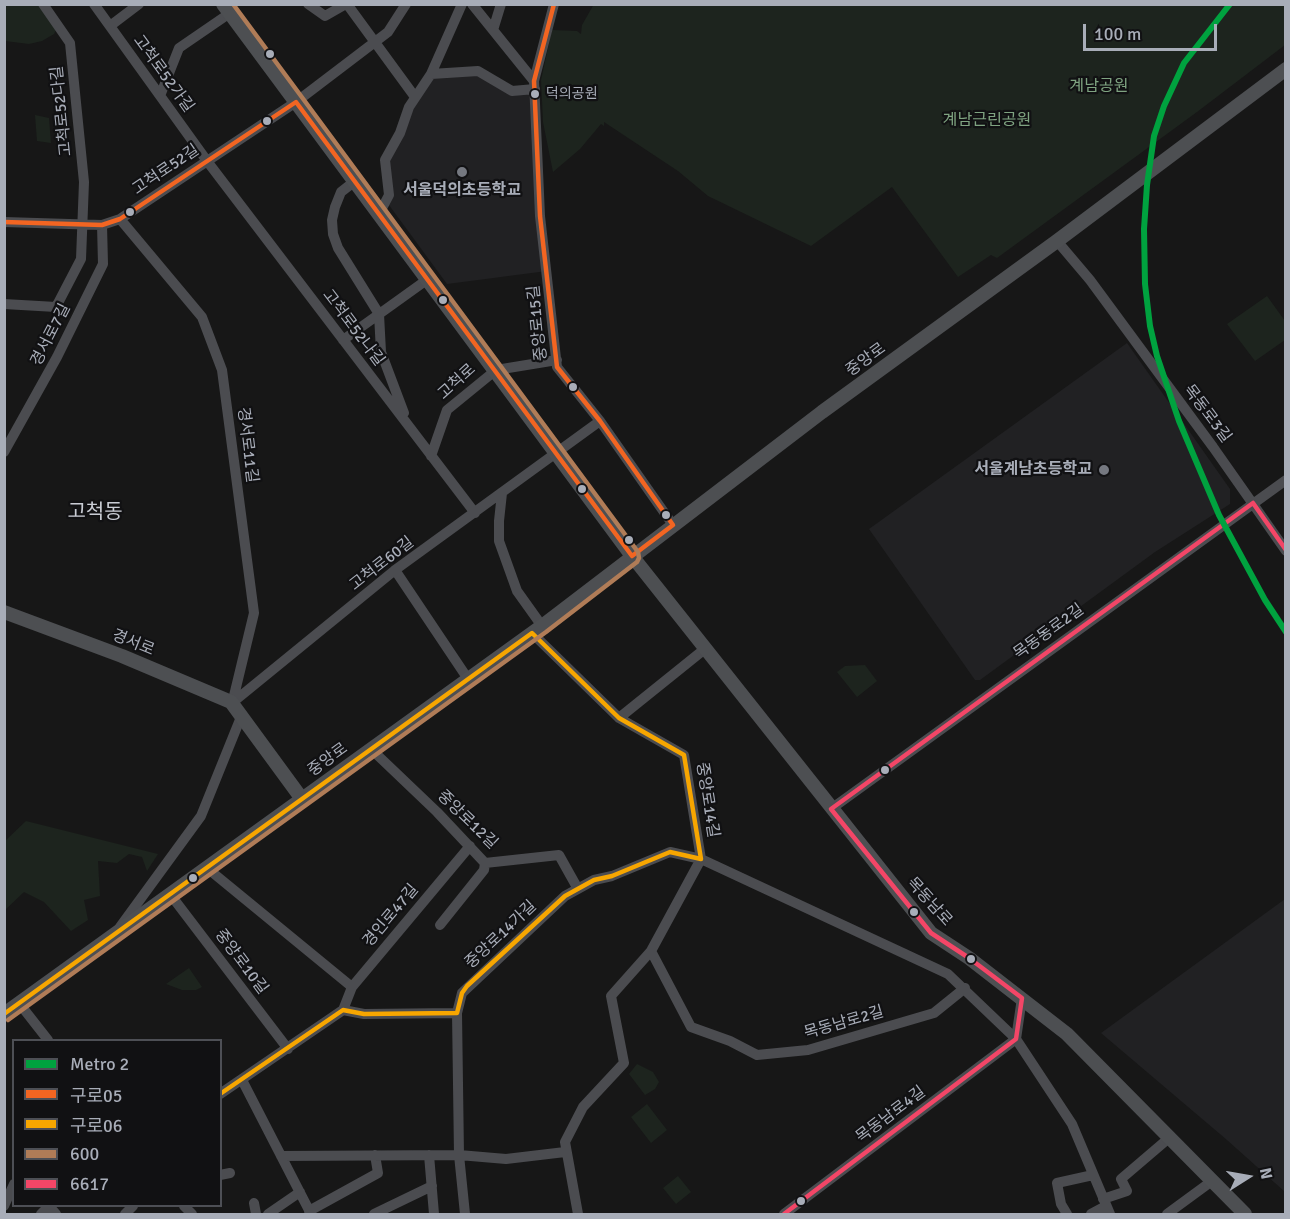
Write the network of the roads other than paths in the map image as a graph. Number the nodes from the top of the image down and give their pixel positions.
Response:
1 (43, 4) edge
2 (94, 4) edge
3 (140, 4) edge
4 (308, 4) edge
5 (347, 4) edge
6 (406, 4) edge
7 (462, 4) edge
8 (472, 4) edge
9 (501, 4) edge
10 (554, 4) edge
11 (227, 9) edge
12 (110, 26) junction
13 (493, 30) junction
14 (375, 42) junction
15 (1286, 69) edge
16 (431, 74) junction
17 (534, 85) junction
18 (160, 96) junction
19 (416, 97) junction
20 (296, 102) junction
21 (207, 161) junction
22 (355, 181) junction
23 (380, 214) junction
24 (120, 219) junction
25 (4, 222) edge
26 (83, 224) junction
27 (102, 225) junction
28 (1056, 241) junction
29 (428, 279) junction
30 (4, 304) edge
31 (379, 314) junction
32 (343, 340) junction
33 (557, 360) junction
34 (496, 370) junction
35 (600, 421) junction
36 (408, 426) junction
37 (8, 439) edge
38 (4, 452) edge
39 (557, 453) junction
40 (431, 456) junction
41 (1286, 480) edge
42 (502, 493) junction
43 (1253, 503) junction
44 (475, 513) junction
45 (1238, 514) junction
46 (673, 525) junction
47 (1214, 542) dead end
48 (1286, 551) edge
49 (632, 556) junction
50 (395, 570) junction
51 (4, 612) edge
52 (537, 630) junction
53 (706, 648) junction
54 (468, 680) junction
55 (231, 703) junction
56 (241, 717) junction
57 (619, 718) junction
58 (371, 749) junction
59 (874, 787) dead end
60 (302, 799) junction
61 (844, 800) junction
62 (831, 809) junction
63 (470, 846) junction
64 (701, 859) junction
65 (485, 863) junction
66 (207, 868) junction
67 (578, 889) junction
68 (170, 894) junction
69 (440, 925) dead end
70 (114, 935) junction
71 (651, 951) junction
72 (352, 987) junction
73 (964, 988) junction
74 (1022, 998) junction
75 (19, 1003) junction
76 (343, 1010) junction
77 (457, 1013) junction
78 (4, 1014) edge
79 (46, 1039) edge
80 (1016, 1040) junction
81 (288, 1049) junction
82 (242, 1080) junction
83 (222, 1093) edge
84 (1169, 1138) junction
85 (566, 1152) junction
86 (375, 1155) junction
87 (429, 1155) junction
88 (459, 1155) junction
89 (281, 1156) junction
90 (1093, 1175) junction
91 (1212, 1181) junction
92 (432, 1186) junction
93 (12, 1188) edge
94 (300, 1192) junction
95 (254, 1203) dead end
96 (4, 1206) edge
97 (1106, 1207) edge
98 (310, 1213) edge
99 (1242, 1213) edge
100 (256, 1215) edge
101 (268, 1215) edge
102 (374, 1215) edge
103 (434, 1215) edge
104 (465, 1215) edge
105 (578, 1215) edge
106 (784, 1215) edge
107 (1068, 1215) edge
108 (1091, 1215) edge
109 (1167, 1215) edge

1 - 26 street, 고척로52다길
2 - 12 street, 고척로52가길
3 - 12 street
4 - 5 street
5 - 14 street
6 - 14 street, 고척로52길
7 - 16 street
8 - 13 street
9 - 13 street
10 - 17 street, 중앙로15길
11 - 18 street, 고척로
11 - 20 main road, 고척로
12 - 18 street, 고척로52가길
13 - 17 street
14 - 19 street
14 - 20 street, 고척로52길
15 - 28 main road, 중앙로
16 - 17 street
16 - 19 street
17 - 33 street, 중앙로15길
18 - 21 street, 고척로52가길
19 - 23 street
20 - 21 street, 고척로52길
20 - 22 main road, 고척로
21 - 24 street, 고척로52길
21 - 32 street, 고척로52나길
22 - 23 main road, 고척로
22 - 31 street
23 - 29 main road, 고척로
24 - 27 street, 고척로52길
24 - 55 street, 경서로11길
25 - 26 street, 고척로52길
26 - 27 street, 고척로52길
26 - 30 street, 고척로52다길
27 - 37 street, 경서로7길
28 - 43 street, 목동로3길
28 - 46 main road, 중앙로
29 - 31 street
29 - 34 main road, 고척로
31 - 32 street
31 - 36 street
32 - 36 street, 고척로52나길
33 - 34 street, 고척로
33 - 35 street, 중앙로15길
34 - 39 main road, 고척로
34 - 40 street, 고척로
35 - 39 street
35 - 46 street, 중앙로15길
36 - 40 street, 고척로52나길
37 - 38 street, 경서로7길
39 - 42 street, 고척로60길
39 - 49 main road, 고척로
40 - 44 street, 고척로52나길
41 - 43 street, 목동동로2길
42 - 44 street, 고척로60길
42 - 52 street, 중앙로14길
43 - 45 street, 목동동로2길
43 - 48 street, 목동로3길
44 - 50 street, 고척로60길
45 - 47 street
45 - 61 street, 목동동로2길
46 - 49 main road, 중앙로
49 - 52 main road, 중앙로
49 - 53 main road, 목동남로
50 - 54 street
50 - 55 street, 고척로60길
51 - 55 main road, 경서로
52 - 54 main road, 중앙로
52 - 57 street, 중앙로14길
53 - 57 street
53 - 62 main road, 목동남로
54 - 58 main road, 중앙로
55 - 56 main road
56 - 60 main road
56 - 70 street
57 - 64 street, 중앙로14길
58 - 60 main road, 중앙로
58 - 63 street, 중앙로12길
59 - 61 street
60 - 66 main road, 중앙로
61 - 62 street, 목동동로2길
62 - 74 main road, 목동남로
63 - 65 street, 중앙로12길
63 - 72 street, 경인로47길
64 - 67 street, 중앙로14가길
64 - 71 street
64 - 73 street, 중앙로14길
65 - 67 street, 중앙로12길
65 - 69 street
66 - 68 main road, 중앙로
66 - 72 street
67 - 77 street, 중앙로14가길
68 - 70 main road, 중앙로
68 - 81 street, 중앙로10길
70 - 75 main road, 중앙로
71 - 73 street, 목동남로2길
71 - 85 street
72 - 76 street, 경인로47길
73 - 80 street
74 - 80 street
74 - 84 main road, 목동남로
75 - 78 main road, 중앙로
75 - 79 street
76 - 77 street
76 - 81 street
77 - 88 street, 중앙로14가길
80 - 90 street
80 - 106 street, 목동남로4길
81 - 82 street
82 - 83 street
82 - 89 street
84 - 91 main road, 목동남로
84 - 97 street
85 - 88 street
85 - 105 street
86 - 87 street
86 - 89 street
86 - 98 street
87 - 88 street
87 - 92 street
88 - 104 street, 중앙로14가길
89 - 94 street
90 - 97 street
90 - 107 street
91 - 99 main road, 목동남로
91 - 109 street
92 - 102 street
92 - 103 street
93 - 96 street
94 - 98 street
94 - 101 street
95 - 100 street
97 - 108 street

